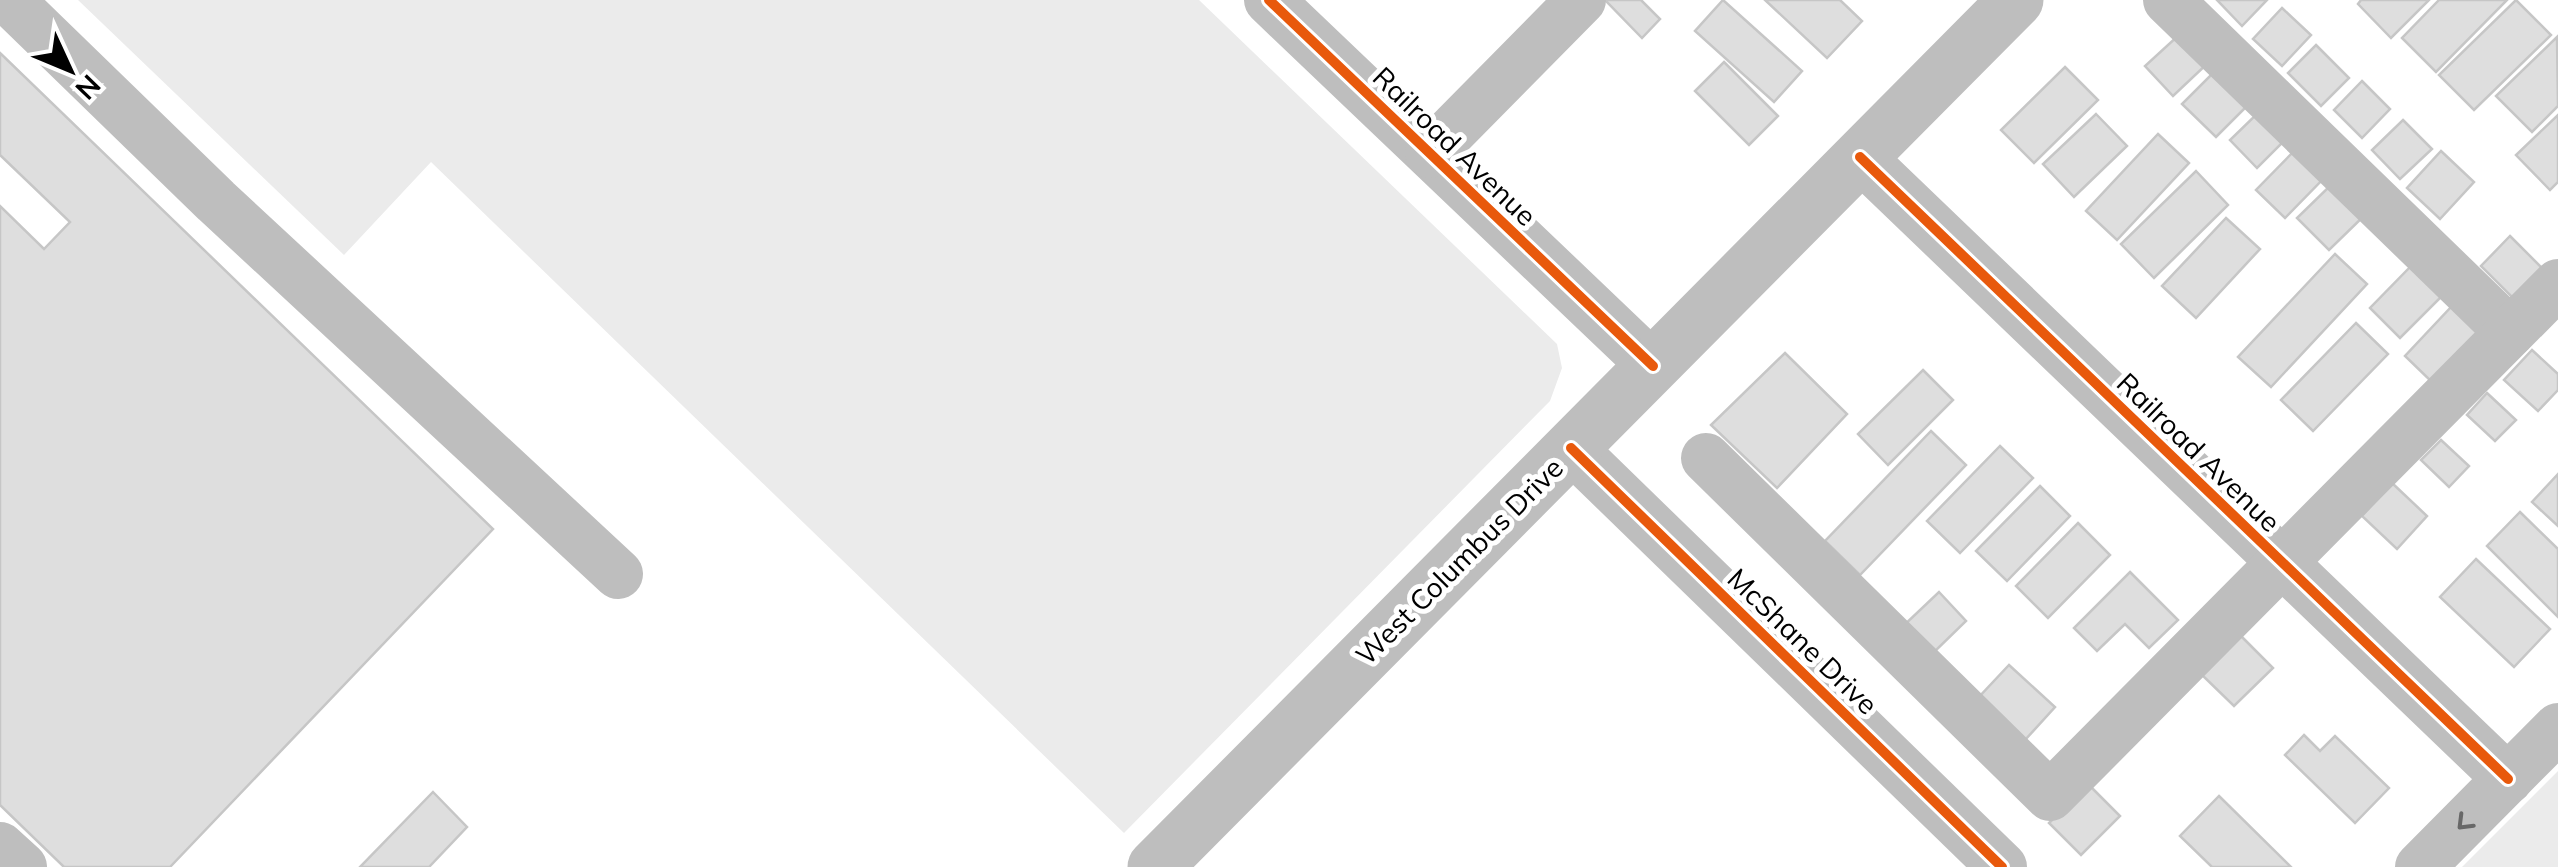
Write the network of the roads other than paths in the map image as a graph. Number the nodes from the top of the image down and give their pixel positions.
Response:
1 (9, 0) edge
2 (1270, 0) edge
3 (1581, 0) edge
4 (2016, 0) edge
5 (2168, 0) edge
6 (1430, 153) junction
7 (1860, 157) junction
8 (2558, 284) edge
9 (2510, 332) junction
10 (1653, 366) junction
11 (1571, 448) junction
12 (1706, 458) dead end
13 (2282, 563) junction
14 (618, 574) dead end
15 (2558, 728) edge
16 (2508, 779) junction
17 (0, 847) edge
18 (22, 867) edge
19 (1155, 867) edge
20 (2002, 867) edge
21 (2420, 867) edge

1 - 14 street
2 - 6 street, Railroad Avenue
3 - 6 street
4 - 7 main road, West Columbus Drive
5 - 9 street
6 - 10 street, Railroad Avenue
7 - 10 main road, West Columbus Drive
7 - 13 street, Railroad Avenue
8 - 9 street
9 - 13 street
10 - 11 main road, West Columbus Drive
11 - 19 main road, West Columbus Drive
11 - 20 street, McShane Drive
12 - 13 street
13 - 16 street, Railroad Avenue
15 - 16 street
16 -> 21 street
17 - 18 street

